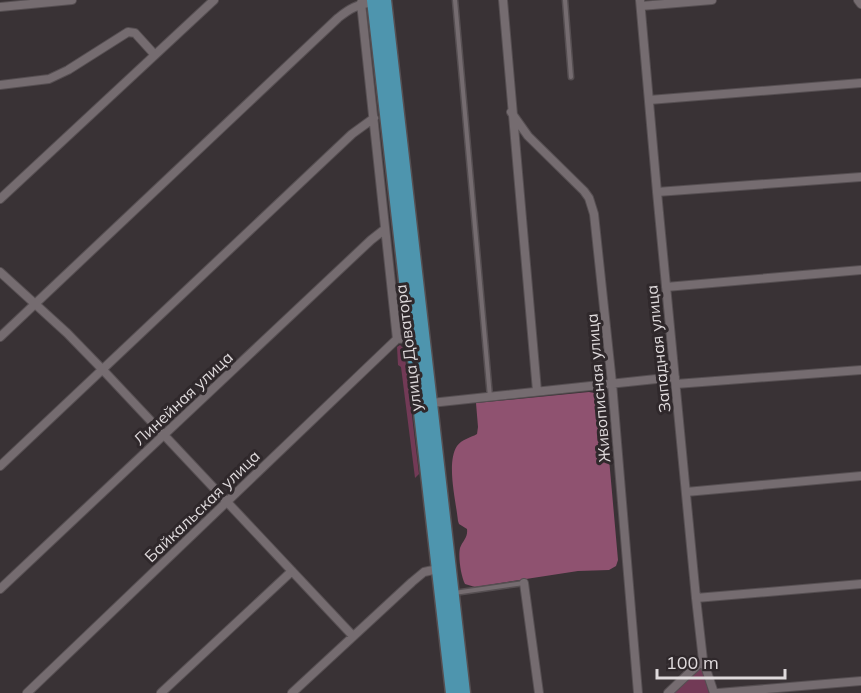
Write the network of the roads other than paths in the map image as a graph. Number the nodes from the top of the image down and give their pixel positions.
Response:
1 (72, 0) edge
2 (214, 0) edge
3 (455, 0) edge
4 (503, 0) edge
5 (565, 0) edge
6 (712, 0) edge
7 (858, 0) edge
8 (373, 1) edge
9 (641, 3) edge
10 (861, 4) edge
11 (0, 7) edge
12 (155, 54) junction
13 (571, 77) dead end
14 (861, 83) edge
15 (0, 85) edge
16 (649, 100) junction
17 (511, 112) junction
18 (374, 118) junction
19 (861, 177) edge
20 (657, 192) junction
21 (0, 199) edge
22 (385, 229) junction
23 (861, 270) edge
24 (0, 272) edge
25 (666, 287) junction
26 (34, 304) junction
27 (0, 337) edge
28 (411, 338) junction
29 (398, 339) junction
30 (102, 369) junction
31 (861, 370) edge
32 (675, 381) junction
33 (612, 383) junction
34 (537, 391) junction
35 (490, 397) junction
36 (431, 403) junction
37 (163, 435) junction
38 (0, 466) edge
39 (861, 477) edge
40 (686, 492) junction
41 (226, 501) junction
42 (438, 568) junction
43 (292, 571) junction
44 (524, 583) joint
45 (861, 584) edge
46 (0, 589) edge
47 (453, 593) junction
48 (696, 598) junction
49 (353, 636) junction
50 (703, 660) junction
51 (861, 681) edge
52 (27, 693) edge
53 (161, 693) edge
54 (292, 693) edge
55 (452, 693) edge
56 (464, 693) edge
57 (539, 693) edge
58 (638, 693) edge
59 (668, 693) edge
60 (716, 693) edge

1 - 11 street
2 - 12 street
3 - 35 lane
4 - 17 street
5 - 13 lane
6 - 9 street
7 - 10 street
8 - 18 street, улица Доватора
8 - 26 street
8 - 28 main road, улица Доватора
8 - 36 main road, улица Доватора
9 - 16 street, Западная улица
12 - 15 street
12 - 21 street
14 - 16 street
16 - 20 street, Западная улица
17 - 33 street, Живописная улица
17 - 34 street
18 - 22 street, улица Доватора
18 - 30 street
19 - 20 street
20 - 25 street, Западная улица
22 - 29 street, улица Доватора
22 - 37 street, Линейная улица
23 - 25 street
24 - 26 street
25 - 32 street, Западная улица
26 - 27 street
26 - 30 street
28 - 29 street, улица Доватора
28 - 42 main road, улица Доватора
29 - 41 street, Байкальская улица
30 - 37 street
30 - 38 street
31 - 32 street
32 - 33 street
32 - 40 street, Западная улица
33 - 34 street
33 - 58 street, Живописная улица
34 - 35 street
35 - 36 street
36 - 47 main road, улица Доватора
37 - 41 street
37 - 46 street, Линейная улица
39 - 40 street
40 - 48 street, Западная улица
41 - 43 street
41 - 52 street, Байкальская улица
42 - 49 street
42 - 55 main road, улица Доватора
43 - 49 street
43 - 53 street
44 - 47 lane
44 - 57 street
45 - 48 street
47 - 56 main road, улица Доватора
48 - 50 street, Западная улица
49 - 54 street
50 - 59 street
50 - 60 street, Западная улица
51 - 60 street

